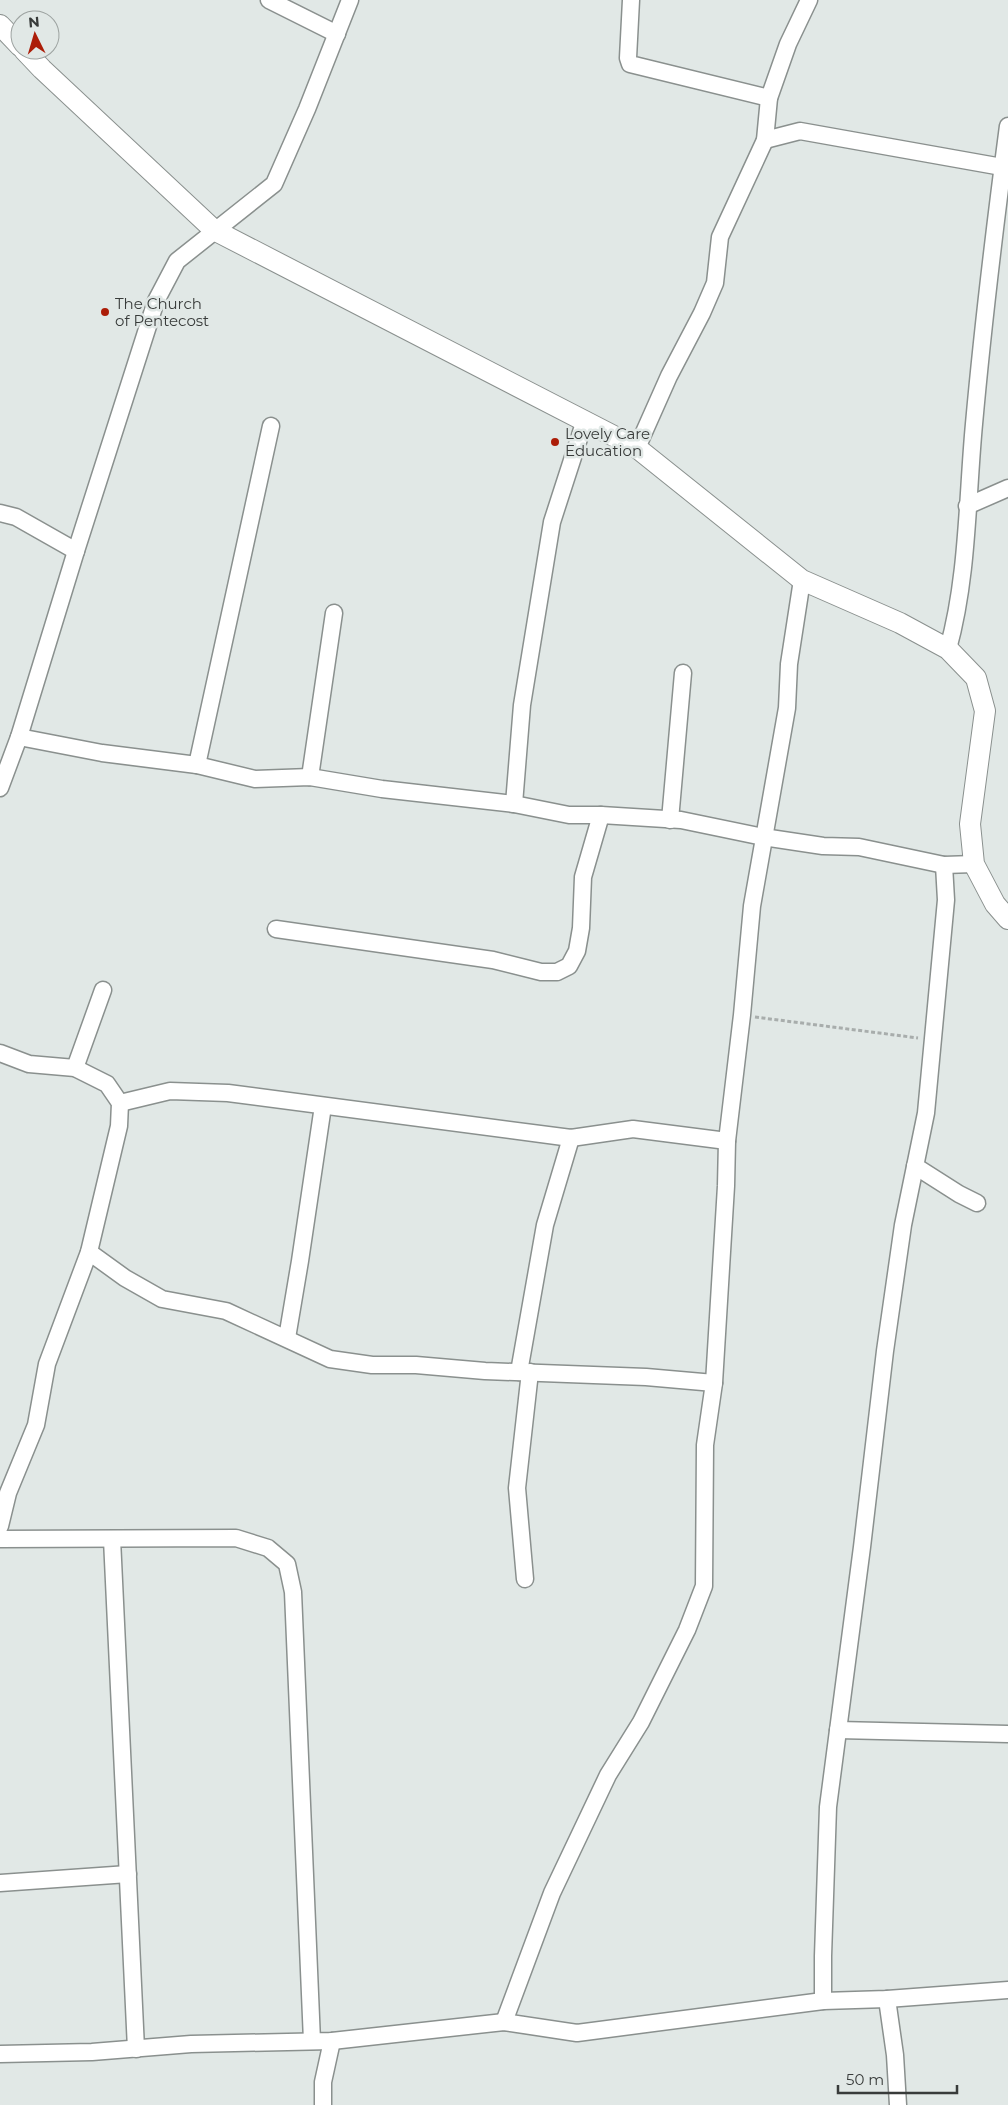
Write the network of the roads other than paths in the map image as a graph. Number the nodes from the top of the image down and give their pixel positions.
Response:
1 (269, 0) edge
2 (350, 0) edge
3 (631, 0) edge
4 (809, 0) edge
5 (0, 24) edge
6 (337, 34) junction
7 (10, 35) edge
8 (33, 60) edge
9 (769, 98) junction
10 (1008, 126) edge
11 (765, 140) junction
12 (1002, 167) junction
13 (214, 230) junction
14 (585, 420) junction
15 (271, 426) dead end
16 (637, 448) junction
17 (1008, 488) edge
18 (967, 506) junction
19 (0, 513) edge
20 (76, 551) junction
21 (802, 580) junction
22 (334, 613) dead end
23 (948, 649) junction
24 (683, 674) dead end
25 (20, 737) junction
26 (197, 765) junction
27 (310, 777) junction
28 (0, 788) edge
29 (514, 804) junction
30 (602, 815) junction
31 (670, 820) junction
32 (763, 837) junction
33 (974, 864) junction
34 (944, 865) junction
35 (1008, 919) edge
36 (276, 929) dead end
37 (102, 990) dead end
38 (0, 1053) edge
39 (75, 1068) junction
40 (120, 1103) junction
41 (323, 1106) junction
42 (571, 1138) junction
43 (727, 1141) junction
44 (915, 1166) junction
45 (977, 1203) dead end
46 (89, 1252) junction
47 (287, 1338) junction
48 (525, 1372) junction
49 (714, 1383) junction
50 (4, 1492) edge
51 (0, 1526) edge
52 (0, 1539) edge
53 (112, 1539) junction
54 (525, 1579) dead end
55 (838, 1730) junction
56 (1008, 1734) edge
57 (128, 1874) junction
58 (0, 1883) edge
59 (1008, 1990) edge
60 (887, 1999) junction
61 (823, 2001) junction
62 (504, 2022) junction
63 (312, 2041) junction
64 (332, 2041) junction
65 (136, 2048) junction
66 (0, 2054) edge
67 (323, 2105) edge
68 (898, 2105) edge

1 - 6 street
2 - 6 street
3 - 9 street
4 - 9 street
5 - 7 street
6 - 13 street
8 - 13 street
9 - 11 street
10 - 12 street
11 - 12 street
11 - 16 street
12 - 18 street
13 - 14 street
13 - 20 street
14 - 16 street
14 - 29 street
15 - 26 street
16 - 21 street
17 - 18 street
18 - 23 street
19 - 20 street
20 - 25 street
21 - 23 street
21 - 32 street
22 - 27 street
23 - 33 street
24 - 31 street
25 - 26 street
25 - 28 street
26 - 27 street
27 - 29 street
29 - 30 street
30 - 31 street
30 - 36 street
31 - 32 street
32 - 34 street
32 - 43 street
33 - 34 street
33 - 35 street
34 - 44 street
37 - 39 street
38 - 39 street
39 - 40 street
40 - 41 street
40 - 46 street
41 - 42 street
41 - 47 street
42 - 43 street
42 - 48 street
43 - 49 street
44 - 45 street
44 - 55 street
46 - 47 street
46 - 50 street
47 - 48 street
48 - 49 street
48 - 54 street
49 - 62 street
50 - 51 street
52 - 53 street
53 - 57 street
53 - 63 street
55 - 56 street
55 - 61 street
57 - 58 street
57 - 65 street
59 - 60 street
60 - 61 street
60 - 68 street
61 - 62 street
62 - 64 street
63 - 64 street
63 - 65 street
64 - 67 street
65 - 66 street

